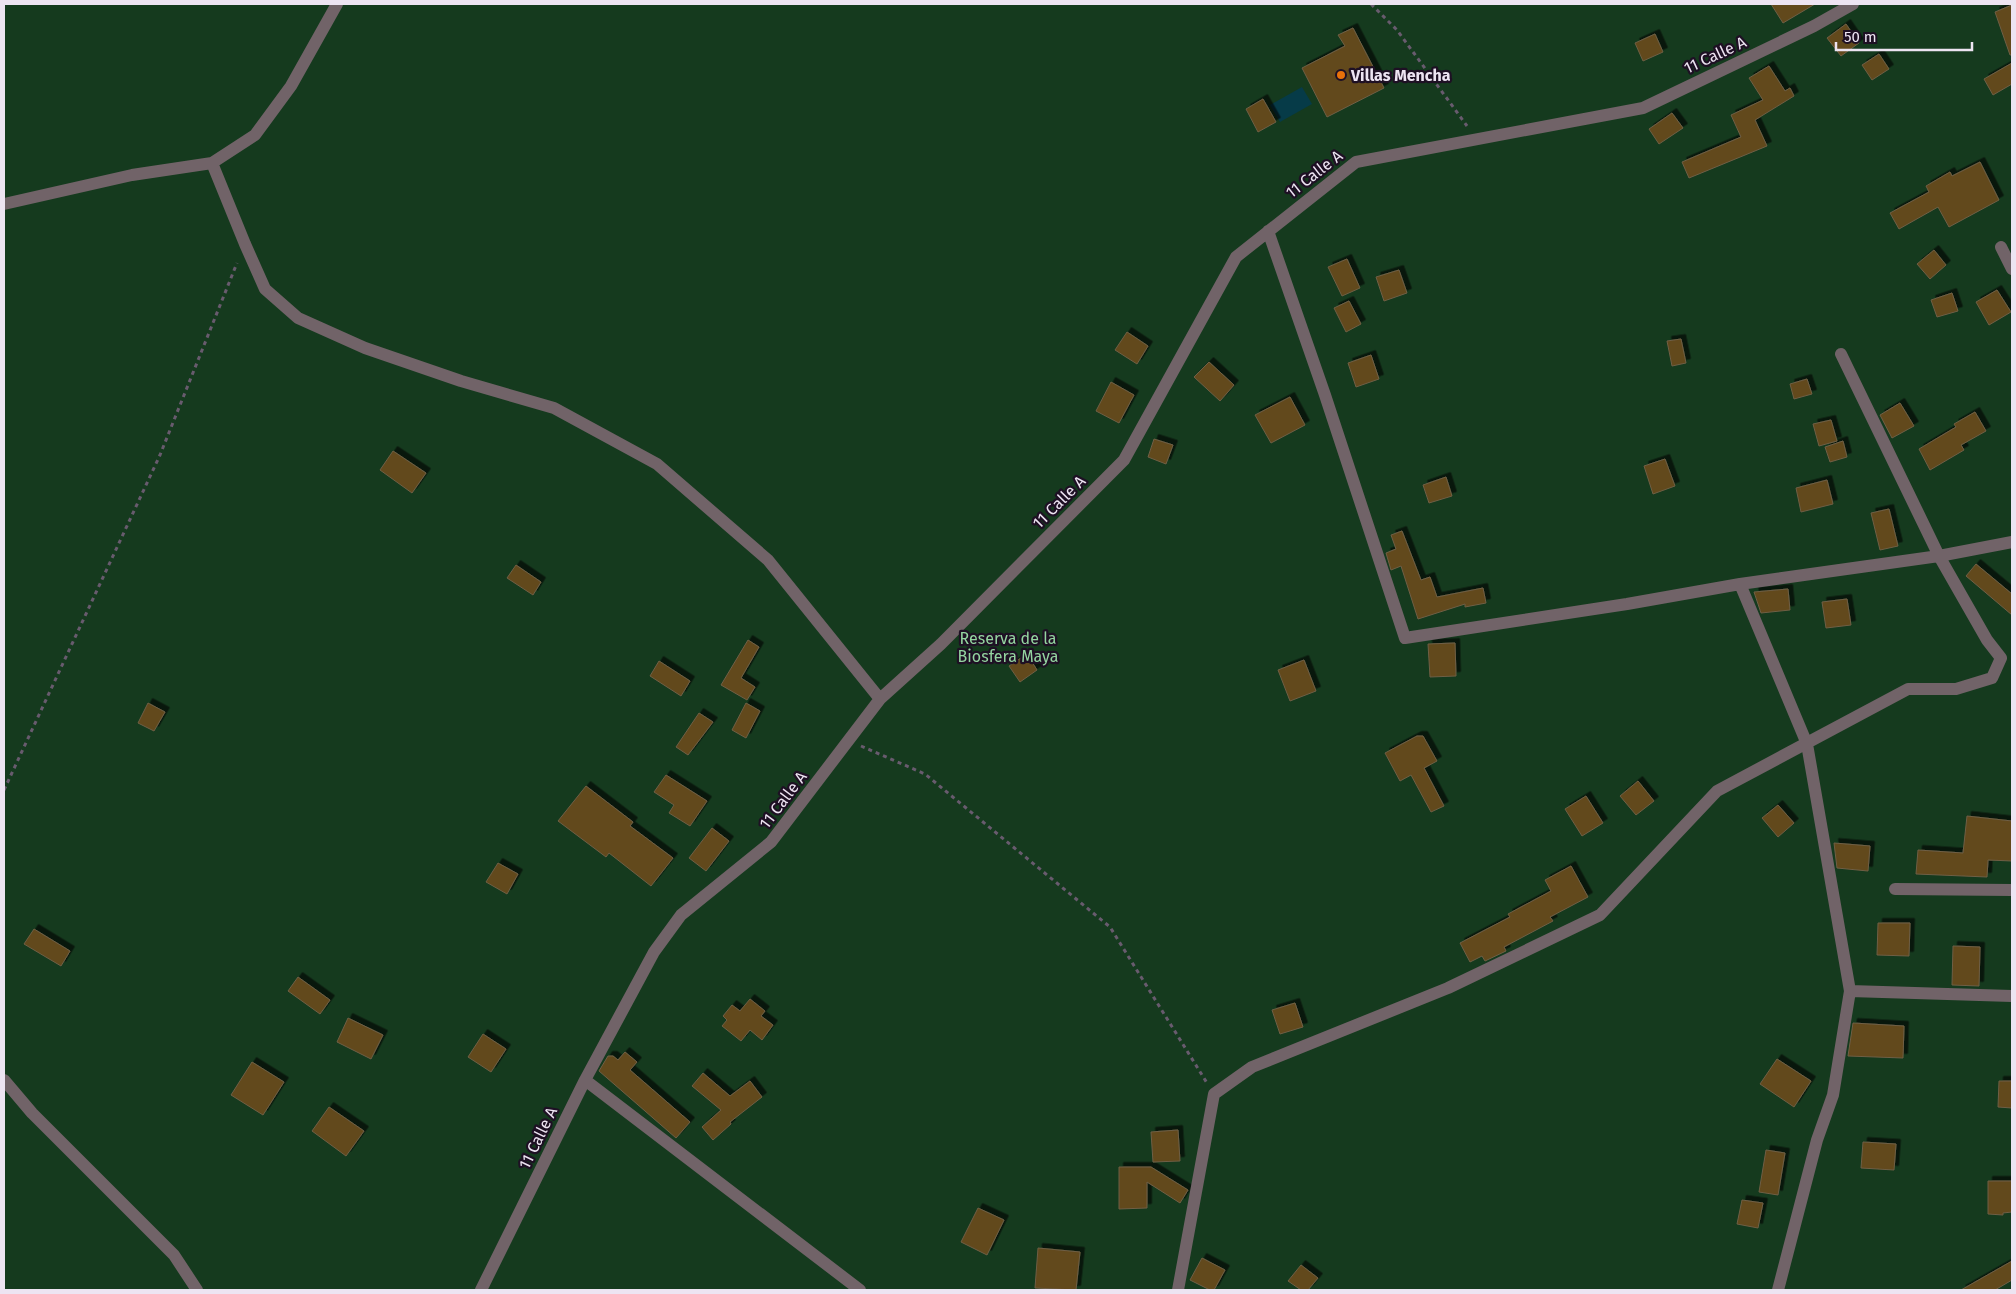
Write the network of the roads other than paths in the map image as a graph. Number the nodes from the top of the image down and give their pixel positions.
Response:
1 (337, 4) edge
2 (1853, 4) edge
3 (212, 163) junction
4 (4, 204) edge
5 (1268, 231) junction
6 (2002, 246) dead end
7 (2012, 269) edge
8 (1841, 354) dead end
9 (2012, 542) edge
10 (1939, 556) junction
11 (1740, 584) junction
12 (880, 699) junction
13 (1807, 744) junction
14 (1895, 889) dead end
15 (2012, 890) edge
16 (1850, 991) junction
17 (2012, 996) edge
18 (4, 1080) edge
19 (585, 1080) junction
20 (197, 1290) edge
21 (482, 1290) edge
22 (860, 1290) edge
23 (1178, 1290) edge
24 (1778, 1290) edge

1 - 3 street
2 - 5 street, 11 Calle A
3 - 4 street
3 - 12 street
5 - 11 street
5 - 12 street, 11 Calle A
6 - 7 street
8 - 10 street
9 - 10 street
10 - 11 street
10 - 13 street
11 - 13 street
12 - 19 street, 11 Calle A
13 - 16 street
13 - 23 street
14 - 15 street
16 - 17 street
16 - 24 street
18 - 20 street
19 - 21 street, 11 Calle A
19 - 22 street

